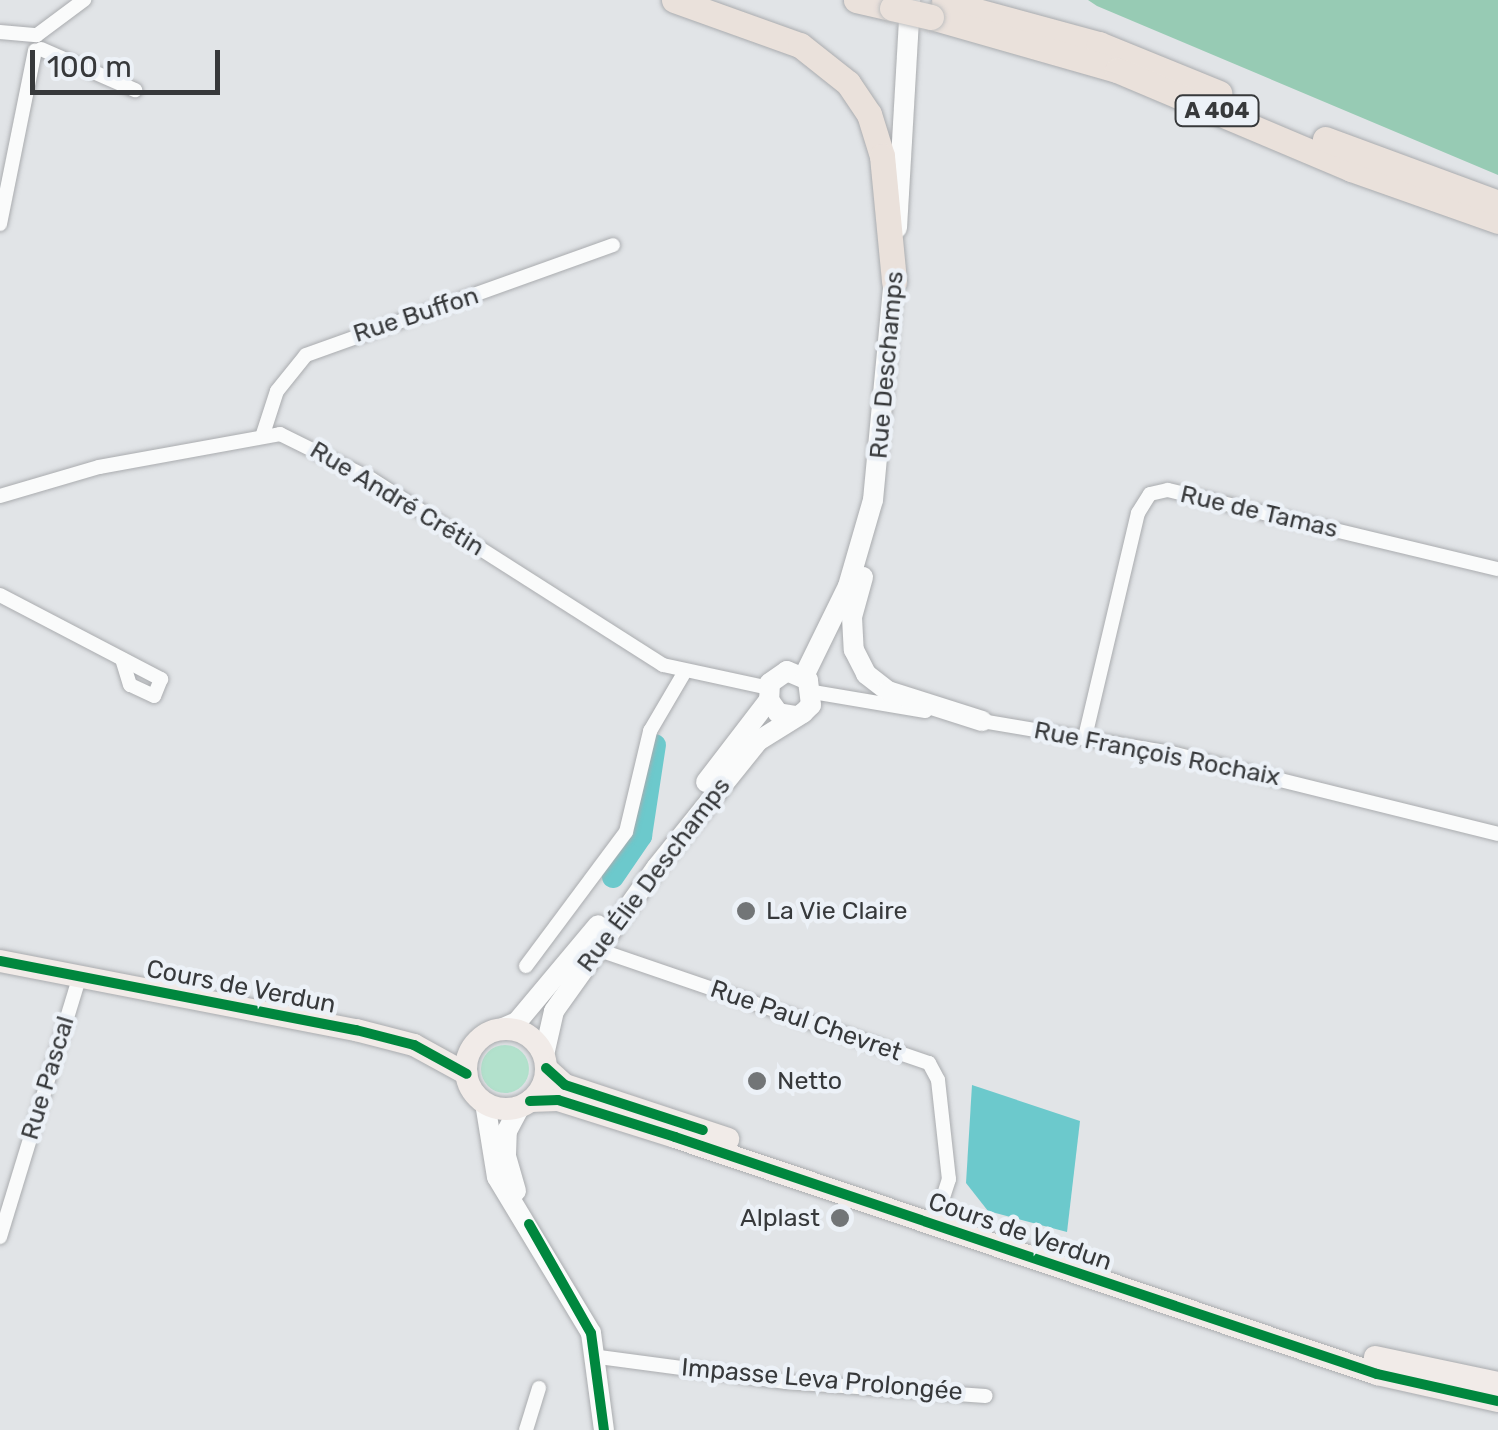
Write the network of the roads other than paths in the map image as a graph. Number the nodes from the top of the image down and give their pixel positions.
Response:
1 (84, 0) edge
2 (674, 0) edge
3 (856, 0) edge
4 (901, 4) edge
5 (932, 8) edge
6 (0, 32) edge
7 (35, 43) junction
8 (135, 90) dead end
9 (1498, 202) edge
10 (1498, 221) edge
11 (0, 224) edge
12 (613, 245) dead end
13 (894, 281) junction
14 (886, 407) junction
15 (263, 434) junction
16 (0, 496) edge
17 (1498, 569) edge
18 (0, 595) edge
19 (122, 660) dead end
20 (684, 674) junction
21 (808, 684) junction
22 (769, 694) junction
23 (796, 716) junction
24 (982, 721) junction
25 (1085, 738) junction
26 (1498, 834) edge
27 (596, 948) junction
28 (0, 961) edge
29 (526, 966) dead end
30 (80, 976) junction
31 (501, 1030) junction
32 (476, 1043) junction
33 (414, 1045) junction
34 (545, 1062) junction
35 (467, 1074) junction
36 (484, 1103) junction
37 (525, 1104) junction
38 (939, 1210) junction
39 (527, 1221) junction
40 (0, 1237) edge
41 (1204, 1316) junction
42 (1273, 1324) junction
43 (1335, 1355) junction
44 (601, 1373) junction
45 (1498, 1383) edge
46 (539, 1388) dead end
47 (986, 1396) dead end
48 (1498, 1401) edge
49 (526, 1430) edge
50 (604, 1430) edge

1 - 7 street
2 - 13 highway
3 - 4 highway, A 404
4 - 5 highway, A 404, bridge
4 - 13 main road, Rue Deschamps
5 - 9 highway, A 404
5 - 10 highway, A 404
6 - 7 street
7 - 8 street
7 - 11 street
12 - 15 street, Rue Buffon
13 - 14 main road, Rue Deschamps
14 - 21 main road, Rue Deschamps
14 - 24 main road
15 - 16 street, Rue André Crétin
15 - 20 street, Rue André Crétin
17 - 25 street, Rue de Tamas
18 - 19 street
20 - 22 street, Rue André Crétin
20 - 29 street
21 - 22 main road
21 - 23 main road
21 - 24 street, Rue François Rochaix
22 - 23 main road
22 - 31 main road, Rue Élie Deschamps
23 - 27 main road, Rue Élie Deschamps
24 - 25 street, Rue François Rochaix
25 - 26 street, Rue François Rochaix
27 - 34 main road, Rue Élie Deschamps
27 - 38 street, Rue Paul Chevret
28 - 30 main road, Cours de Verdun
30 - 33 main road, Cours de Verdun
30 - 40 street, Rue Pascal
31 - 32 main road
31 - 34 main road
32 - 33 main road, Cours de Verdun
32 - 35 main road
33 - 35 main road, Cours de Verdun
34 - 37 main road
34 - 38 main road, Cours de Verdun
35 - 36 main road
36 - 37 main road
36 - 39 main road
37 - 39 main road
37 - 41 main road, Cours de Verdun
38 - 42 main road, Cours de Verdun
39 - 44 main road
41 - 42 main road
41 - 43 main road, Cours de Verdun
42 - 43 main road, Cours de Verdun
43 - 45 main road
43 - 48 main road, Cours de Verdun
44 - 47 street, Impasse Leva Prolongée
44 - 50 main road
46 - 49 street

